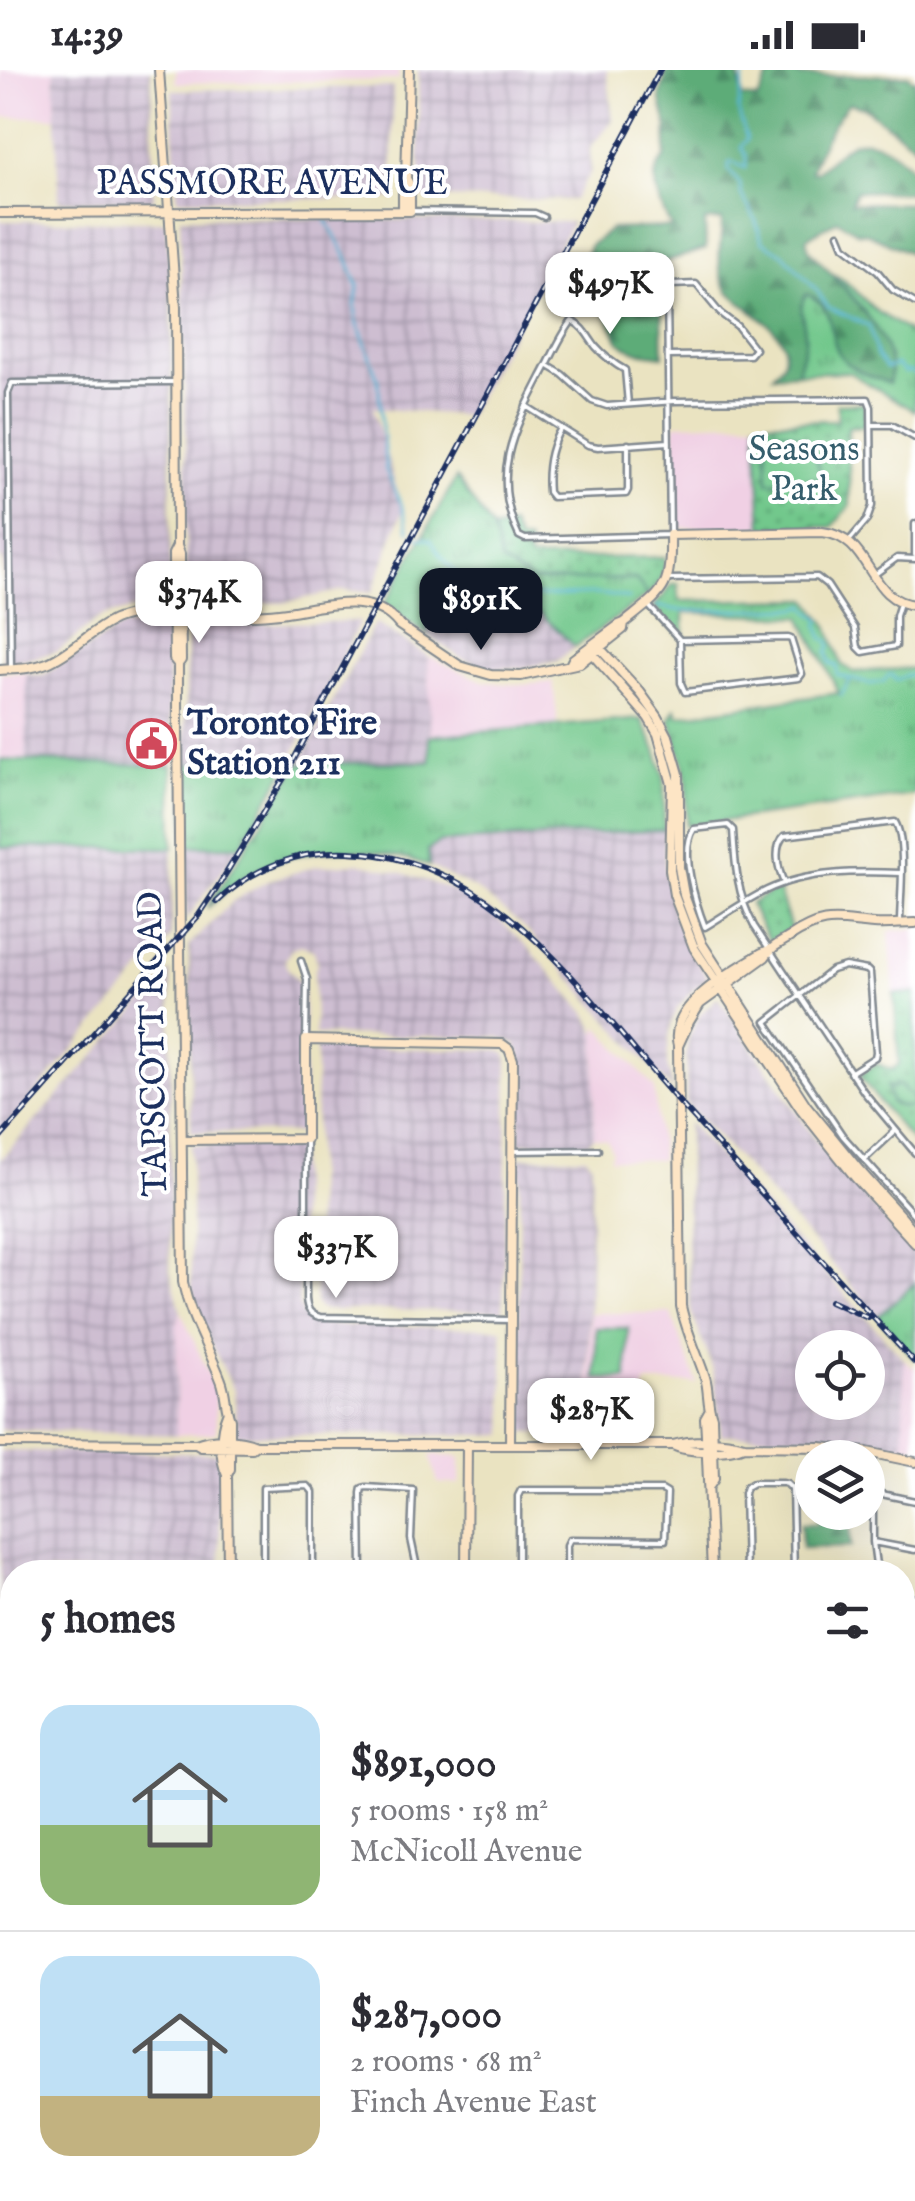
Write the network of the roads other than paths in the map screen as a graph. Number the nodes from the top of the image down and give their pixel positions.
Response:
1 (159, 70) edge
2 (409, 70) edge
3 (406, 211) junction
4 (0, 212) edge
5 (168, 212) junction
6 (544, 217) dead end
7 (839, 234) dead end
8 (915, 303) edge
9 (668, 356) junction
10 (547, 365) junction
11 (176, 382) junction
12 (668, 402) junction
13 (628, 404) junction
14 (526, 406) junction
15 (871, 425) junction
16 (561, 428) junction
17 (915, 438) edge
18 (669, 442) junction
19 (628, 444) junction
20 (915, 524) edge
21 (670, 535) junction
22 (850, 541) junction
23 (915, 557) edge
24 (874, 575) junction
25 (668, 579) junction
26 (900, 603) junction
27 (647, 604) junction
28 (915, 605) edge
29 (176, 614) junction
30 (680, 640) junction
31 (594, 649) junction
32 (11, 669) junction
33 (0, 670) edge
34 (901, 873) junction
35 (784, 883) junction
36 (744, 904) junction
37 (900, 923) junction
38 (915, 923) edge
39 (769, 950) junction
40 (301, 961) dead end
41 (721, 983) junction
42 (800, 996) junction
43 (306, 1040) junction
44 (766, 1050) junction
45 (850, 1072) junction
46 (895, 1131) junction
47 (306, 1139) junction
48 (182, 1140) junction
49 (598, 1150) dead end
50 (512, 1151) junction
51 (915, 1152) edge
52 (864, 1160) junction
53 (915, 1216) edge
54 (915, 1232) edge
55 (915, 1243) edge
56 (511, 1320) junction
57 (0, 1443) edge
58 (226, 1444) junction
59 (467, 1444) junction
60 (510, 1444) junction
61 (710, 1446) junction
62 (795, 1447) edge
63 (885, 1456) edge
64 (915, 1462) edge
65 (885, 1495) edge
66 (915, 1501) edge
67 (873, 1530) edge
68 (873, 1542) junction
69 (915, 1550) edge
70 (228, 1560) edge
71 (263, 1560) edge
72 (313, 1560) edge
73 (362, 1560) edge
74 (415, 1560) edge
75 (466, 1560) edge
76 (518, 1560) edge
77 (567, 1560) edge
78 (712, 1560) edge
79 (746, 1560) edge
80 (794, 1560) edge
81 (875, 1560) edge

1 - 5 street, TAPSCOTT ROAD
2 - 3 street
3 - 5 street, PASSMORE AVENUE
3 - 6 street, PASSMORE AVENUE
4 - 5 street, PASSMORE AVENUE
5 - 11 street, TAPSCOTT ROAD
7 - 8 street
9 - 9 street
9 - 12 street
10 - 13 street
10 - 13 street
10 - 14 street
11 - 29 street, TAPSCOTT ROAD
11 - 32 street
12 - 13 street
12 - 15 street
12 - 18 street
14 - 16 street
14 - 21 street
15 - 17 street
15 - 22 street
16 - 19 street
16 - 19 street
18 - 19 street
18 - 21 street
20 - 23 street
21 - 22 street
21 - 25 street
22 - 24 street
23 - 24 street
24 - 26 street
25 - 26 street
25 - 27 street
26 - 28 street
27 - 30 street
27 - 31 street
29 - 31 street
29 - 32 street
29 - 48 street, TAPSCOTT ROAD
30 - 30 street
31 - 41 street
32 - 33 street
34 - 35 street
34 - 35 street
34 - 37 street
35 - 36 street
36 - 36 street
36 - 39 street
37 - 38 street
37 - 39 street
39 - 41 street
39 - 42 street
40 - 43 street
41 - 44 street
41 - 61 street
42 - 45 street
42 - 45 street
42 - 52 street
43 - 47 street
43 - 50 street
44 - 54 street
44 - 55 street
45 - 46 street
46 - 51 street
46 - 52 street
47 - 48 street
47 - 56 street
48 - 58 street, TAPSCOTT ROAD
49 - 50 street
50 - 56 street
52 - 53 street
56 - 60 street
57 - 58 street
58 - 59 street
58 - 70 street, TAPSCOTT ROAD
59 - 60 street
59 - 75 street
60 - 61 street
61 - 62 street
61 - 78 street
63 - 64 street
65 - 66 street
67 - 68 street
68 - 69 street
68 - 81 street
71 - 72 street
73 - 74 street
76 - 77 street
79 - 80 street

